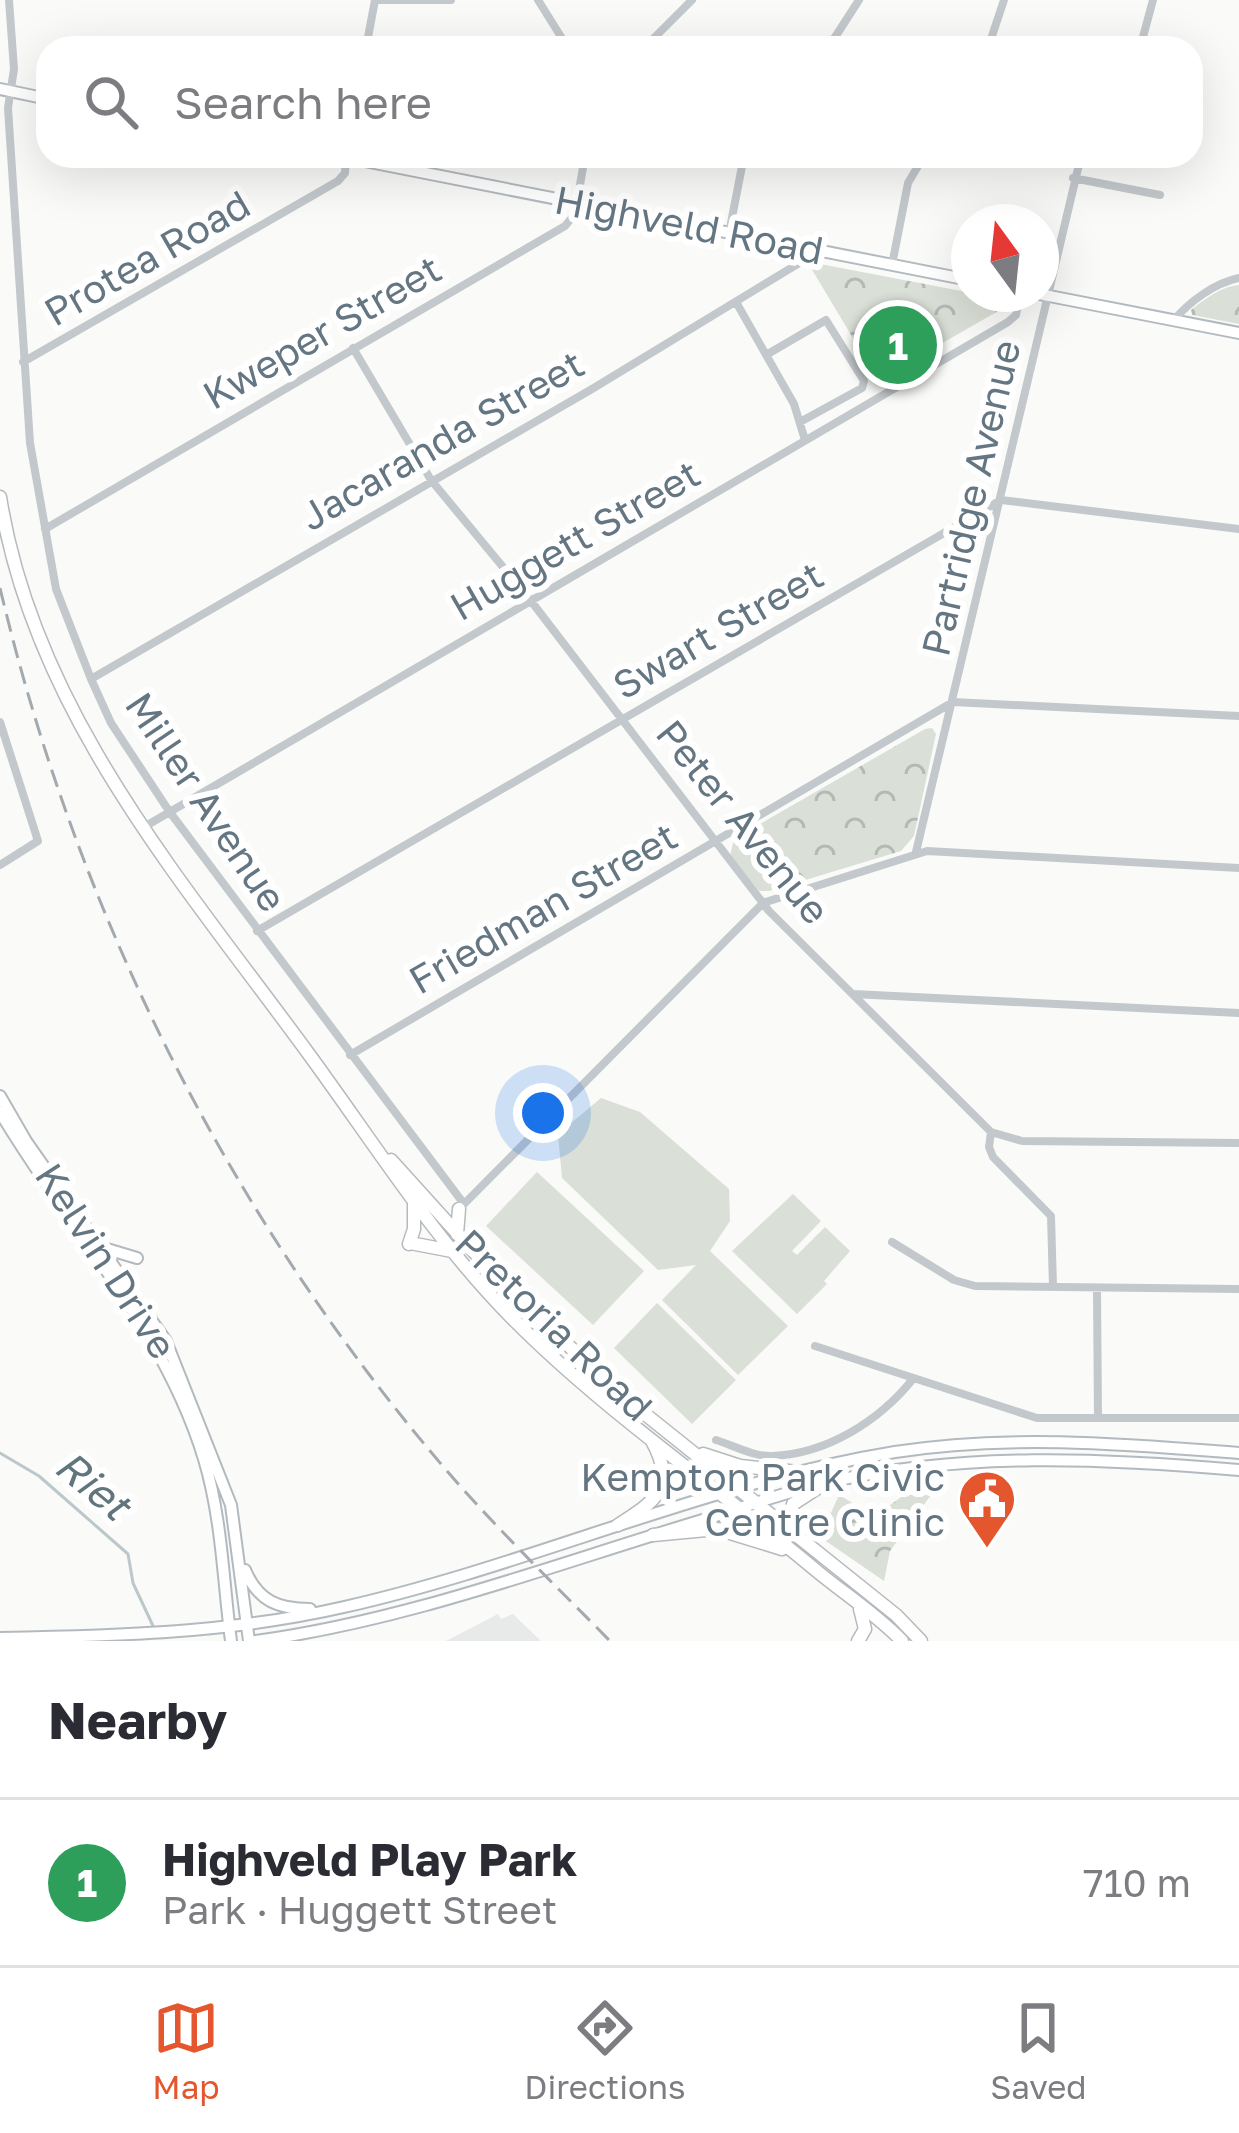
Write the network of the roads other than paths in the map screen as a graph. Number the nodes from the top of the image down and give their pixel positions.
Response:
1 (9, 0) edge
2 (375, 0) edge
3 (451, 0) edge
4 (538, 0) edge
5 (692, 0) edge
6 (859, 0) edge
7 (1004, 0) edge
8 (1153, 0) edge
9 (368, 36) edge
10 (560, 36) edge
11 (656, 36) edge
12 (836, 36) edge
13 (992, 36) edge
14 (1143, 36) edge
15 (2, 90) edge
16 (36, 97) edge
17 (345, 168) edge
18 (403, 168) edge
19 (583, 168) edge
20 (742, 168) edge
21 (917, 168) edge
22 (1077, 168) edge
23 (1073, 178) junction
24 (1160, 195) dead end
25 (577, 203) junction
26 (729, 233) junction
27 (1059, 234) edge
28 (820, 250) junction
29 (892, 265) junction
30 (951, 276) edge
31 (1239, 278) edge
32 (1059, 298) edge
33 (736, 302) junction
34 (1017, 312) edge
35 (1040, 312) edge
36 (1174, 320) junction
37 (1239, 333) edge
38 (353, 349) junction
39 (766, 355) junction
40 (23, 362) junction
41 (800, 422) junction
42 (806, 440) junction
43 (431, 480) junction
44 (0, 497) edge
45 (1001, 500) junction
46 (45, 529) junction
47 (1239, 529) edge
48 (531, 601) junction
49 (91, 679) junction
50 (953, 702) junction
51 (1239, 716) edge
52 (623, 720) junction
53 (0, 722) edge
54 (170, 811) junction
55 (144, 827) junction
56 (715, 842) junction
57 (916, 852) junction
58 (0, 865) edge
59 (1239, 868) edge
60 (763, 903) junction
61 (257, 931) junction
62 (853, 994) junction
63 (1239, 1013) edge
64 (350, 1054) junction
65 (0, 1096) edge
66 (0, 1112) edge
67 (992, 1132) junction
68 (366, 1133) junction
69 (1239, 1144) edge
70 (413, 1202) junction
71 (462, 1207) junction
72 (442, 1227) junction
73 (457, 1234) junction
74 (892, 1242) dead end
75 (104, 1248) junction
76 (453, 1251) junction
77 (137, 1258) dead end
78 (1053, 1287) junction
79 (1097, 1289) junction
80 (1239, 1289) edge
81 (815, 1346) dead end
82 (913, 1379) junction
83 (1098, 1418) junction
84 (1239, 1418) edge
85 (650, 1437) junction
86 (716, 1440) dead end
87 (691, 1449) junction
88 (1239, 1453) edge
89 (1239, 1470) edge
90 (798, 1472) junction
91 (827, 1482) junction
92 (737, 1489) junction
93 (720, 1494) junction
94 (757, 1503) junction
95 (739, 1508) junction
96 (618, 1525) junction
97 (653, 1534) junction
98 (799, 1537) junction
99 (239, 1556) junction
100 (800, 1556) junction
101 (858, 1604) junction
102 (344, 1607) junction
103 (247, 1623) junction
104 (230, 1625) junction
105 (324, 1632) junction
106 (0, 1638) edge
107 (231, 1641) edge
108 (253, 1641) edge
109 (307, 1641) edge
110 (858, 1641) edge
111 (902, 1641) edge
112 (921, 1641) edge

1 - 15 street, Miller Avenue
2 - 3 street
2 - 9 street
4 - 10 street
5 - 11 street
6 - 12 street
7 - 13 street
8 - 14 street
15 - 16 main road
15 - 40 street, Miller Avenue
17 - 40 street, Protea Road
18 - 25 main road, Highveld Road
19 - 25 street
20 - 26 street
21 - 29 street
22 - 23 street, Partridge Avenue
23 - 24 street
23 - 27 street, Partridge Avenue
25 - 26 main road, Highveld Road
25 - 38 street, Kweper Street
26 - 28 main road, Highveld Road
28 - 29 main road, Highveld Road
28 - 33 street, Jacaranda Street
29 - 30 main road, Highveld Road
31 - 36 street
32 - 36 main road
33 - 39 street
33 - 43 street, Jacaranda Street
34 - 42 street, Huggett Street
35 - 45 street, Partridge Avenue
36 - 37 main road
38 - 43 street, Peter Avenue
38 - 46 street, Kweper Street
39 - 41 street
39 - 41 street
40 - 46 street, Miller Avenue
41 - 42 street
42 - 48 street, Huggett Street
43 - 48 street, Peter Avenue
43 - 49 street, Jacaranda Street
44 - 55 main road, Pretoria Road
45 - 47 street
45 - 50 street, Partridge Avenue
45 - 52 street, Swart Street
46 - 49 street, Miller Avenue
48 - 52 street, Peter Avenue
48 - 54 street, Huggett Street
49 - 54 street, Miller Avenue
50 - 51 street
50 - 56 street, Friedman Street
50 - 57 street, Partridge Avenue
52 - 56 street, Peter Avenue
52 - 61 street, Swart Street
53 - 58 street
54 - 55 street, Huggett Street
54 - 61 street, Miller Avenue
55 - 68 main road, Pretoria Road
56 - 60 street, Peter Avenue
56 - 64 street, Friedman Street
57 - 59 street
57 - 60 street
60 - 62 street, Peter Avenue
60 - 71 street
61 - 64 street, Miller Avenue
62 - 63 street
62 - 67 street, Peter Avenue
64 - 71 street, Miller Avenue
65 - 75 main road, Kelvin Drive
66 - 104 main road, Kelvin Drive
67 - 69 street
67 - 78 street, Peter Avenue
68 - 70 main road, Pretoria Road
68 - 72 main road, Pretoria Road
70 - 72 main road, Pretoria Road
70 - 76 main road
71 - 72 street
71 - 73 main road
72 - 73 main road, Pretoria Road
72 - 76 main road, Pretoria Road
73 - 87 main road, Pretoria Road
74 - 78 street
75 - 77 main road
75 - 99 main road, Kelvin Drive
76 - 85 main road, Pretoria Road
78 - 79 street
79 - 80 street
79 - 83 street
81 - 82 street
82 - 83 street
82 - 86 street
83 - 84 street
85 - 93 main road, Pretoria Road
85 - 96 main road
87 - 90 main road
87 - 92 main road, Pretoria Road
88 - 90 main road
89 - 91 main road
90 - 92 main road
91 - 94 main road
91 - 98 main road
92 - 93 main road
92 - 94 main road, Pretoria Road
93 - 95 main road, Pretoria Road
93 - 96 main road
94 - 95 main road
94 - 98 main road, Pretoria Road
95 - 97 main road
95 - 100 main road, Pretoria Road
96 - 102 main road
97 - 100 main road
97 - 105 main road
98 - 112 main road, Pretoria Road
99 - 102 main road
99 - 103 main road, Kelvin Drive
100 - 101 main road, Pretoria Road
101 - 110 main road
101 - 111 main road, Pretoria Road
102 - 103 main road
103 - 104 main road
103 - 108 main road, Kelvin Drive
104 - 106 main road
104 - 107 main road, Kelvin Drive
105 - 108 main road
105 - 109 main road

